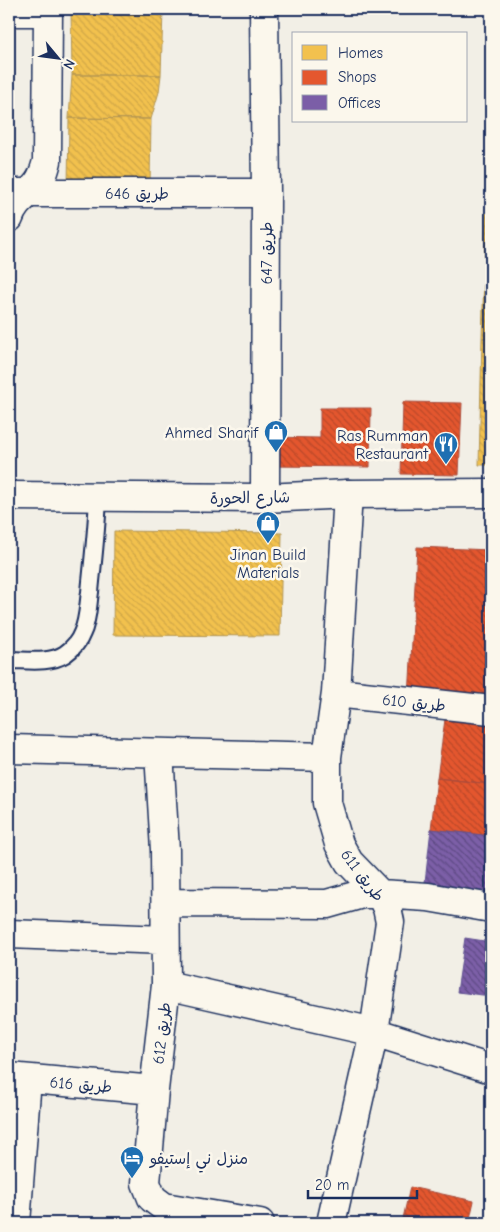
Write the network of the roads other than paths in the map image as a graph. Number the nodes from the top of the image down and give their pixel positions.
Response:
1 (264, 9) edge
2 (48, 10) edge
3 (9, 12) edge
4 (266, 193) junction
5 (18, 194) edge
6 (9, 218) edge
7 (491, 493) edge
8 (348, 494) junction
9 (9, 496) edge
10 (98, 496) junction
11 (265, 498) junction
12 (9, 660) edge
13 (336, 693) junction
14 (491, 710) edge
15 (9, 749) edge
16 (159, 753) junction
17 (327, 756) junction
18 (380, 894) junction
19 (166, 903) junction
20 (491, 908) edge
21 (9, 934) edge
22 (165, 940) junction
23 (166, 985) junction
24 (374, 1032) junction
25 (491, 1069) edge
26 (18, 1078) edge
27 (154, 1090) junction
28 (16, 1223) edge
29 (260, 1223) edge
30 (331, 1223) edge

1 - 4 street, طريق 647
2 - 3 street
2 - 5 street
4 - 5 street, طريق 646
4 - 11 street, طريق 647
5 - 6 street
7 - 8 street, شارع الحورة
8 - 11 street, شارع الحورة
8 - 13 street, طريق 611
9 - 10 street, شارع الحورة
10 - 11 street, شارع الحورة
10 - 12 lane
13 - 14 street, طريق 610
13 - 17 street, طريق 611
15 - 16 street
16 - 17 street
16 - 19 street, طريق 612
17 - 18 street, طريق 611
18 - 19 street
18 - 20 street
18 - 24 street, طريق 611
19 - 22 street, طريق 612
21 - 22 street
22 - 23 street, طريق 612
23 - 24 street
23 - 27 street, طريق 612
24 - 25 street
24 - 30 street, طريق 611
26 - 27 street, طريق 616
26 - 28 street
27 - 29 street, طريق 612

